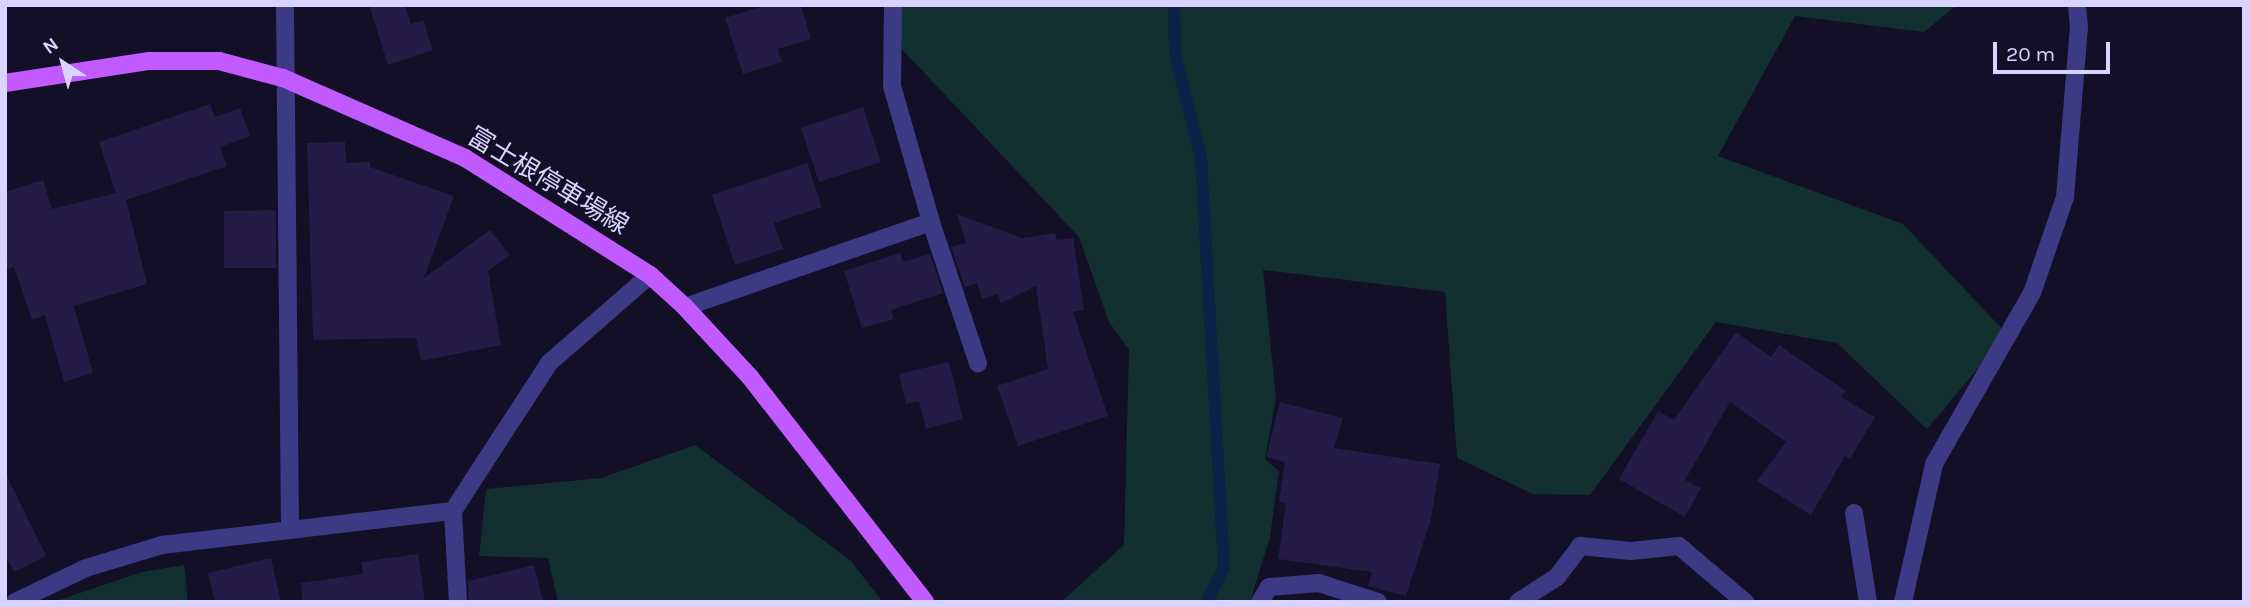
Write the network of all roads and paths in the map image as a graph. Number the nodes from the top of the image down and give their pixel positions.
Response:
1 (285, 5) edge
2 (893, 5) edge
3 (2077, 5) edge
4 (283, 78) junction
5 (5, 83) edge
6 (931, 222) junction
7 (650, 275) junction
8 (685, 307) junction
9 (978, 363) dead end
10 (453, 511) junction
11 (1854, 513) dead end
12 (290, 528) junction
13 (15, 602) edge
14 (457, 602) edge
15 (925, 602) edge
16 (1260, 602) edge
17 (1378, 602) edge
18 (1518, 602) edge
19 (1745, 602) edge
20 (1868, 602) edge
21 (1903, 602) edge

1 - 4 street
2 - 6 street
3 - 21 street
4 - 5 main road, 富士根停車場線
4 - 7 main road, 富士根停車場線
4 - 12 street
6 - 8 street
6 - 9 street
7 - 8 main road, 富士根停車場線
7 - 10 street
8 - 15 main road, 富士根停車場線
10 - 12 street
10 - 14 street
11 - 20 street
12 - 13 street
16 - 17 street
18 - 19 street

